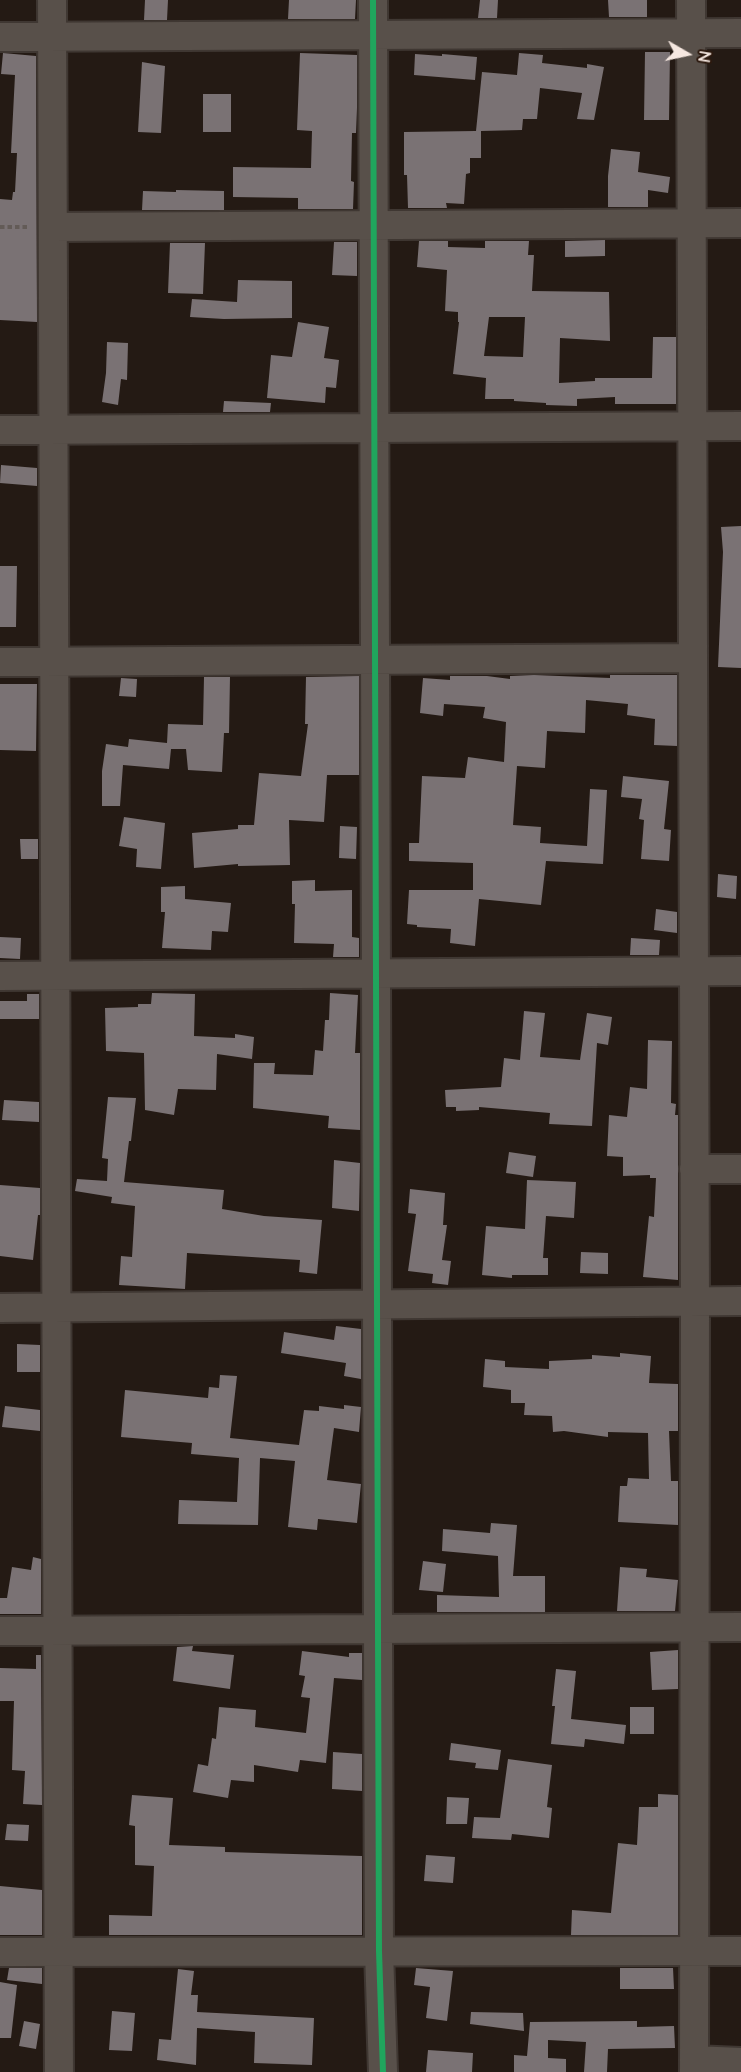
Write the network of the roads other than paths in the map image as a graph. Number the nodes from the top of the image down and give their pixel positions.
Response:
1 (52, 0) edge
2 (373, 0) edge
3 (691, 0) edge
4 (691, 33) junction
5 (741, 33) edge
6 (373, 35) junction
7 (52, 36) junction
8 (0, 37) edge
9 (692, 224) junction
10 (741, 224) edge
11 (374, 225) junction
12 (53, 227) junction
13 (692, 426) junction
14 (741, 426) edge
15 (374, 428) junction
16 (0, 430) edge
17 (54, 430) junction
18 (693, 658) junction
19 (375, 660) junction
20 (0, 662) edge
21 (54, 662) junction
22 (741, 971) edge
23 (694, 972) junction
24 (376, 973) junction
25 (55, 975) junction
26 (0, 976) edge
27 (694, 1169) junction
28 (741, 1169) edge
29 (741, 1301) edge
30 (695, 1302) junction
31 (377, 1304) junction
32 (56, 1307) junction
33 (0, 1308) edge
34 (741, 1627) edge
35 (695, 1628) junction
36 (378, 1629) junction
37 (57, 1630) junction
38 (0, 1631) edge
39 (379, 1951) junction
40 (694, 1951) junction
41 (741, 1951) edge
42 (0, 1952) edge
43 (58, 1952) junction
44 (741, 2062) edge
45 (694, 2066) edge
46 (59, 2072) edge
47 (383, 2072) edge

1 - 7 street
2 - 6 street
3 - 4 street
4 - 5 street
4 - 6 street
4 - 9 street
6 - 7 street
6 - 11 street
7 - 8 street
7 - 12 street
9 - 10 street
9 - 11 street
9 - 13 street
11 - 12 street
11 - 15 street
12 - 17 street
13 - 14 street
13 - 15 street
13 - 18 street
15 - 17 street
15 - 19 street
16 - 17 street
17 - 21 street
18 - 19 street
18 - 23 street
19 - 21 street
19 - 24 street
20 - 21 street
21 - 25 street
22 - 23 street
23 - 24 street
23 - 27 street
24 - 25 street
24 - 31 street
25 - 26 street
25 - 32 street
27 - 28 street
27 - 30 street
29 - 30 street
30 - 31 street
30 - 35 street
31 - 32 street
31 - 36 street
32 - 33 street
32 - 37 street
34 - 35 street
35 - 36 street
35 - 40 street
36 - 37 street
36 - 39 street
37 - 38 street
37 - 43 street
39 - 40 street
39 - 43 street
39 - 47 street
40 - 41 street
40 - 45 street
42 - 43 street
43 - 46 street
44 - 45 street

